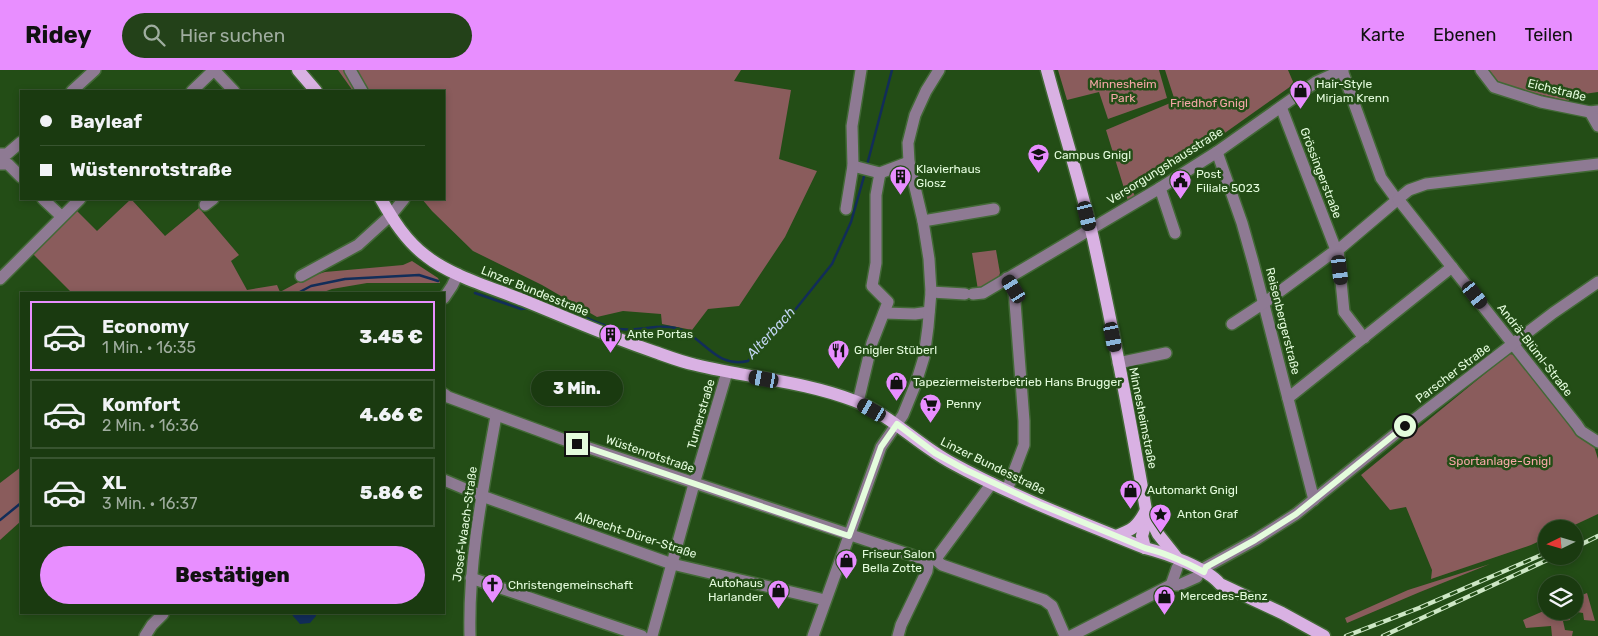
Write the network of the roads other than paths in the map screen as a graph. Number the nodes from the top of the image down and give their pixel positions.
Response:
1 (95, 70) edge
2 (214, 70) edge
3 (298, 70) edge
4 (350, 70) edge
5 (861, 70) edge
6 (939, 70) edge
7 (1047, 70) edge
8 (1342, 70) edge
9 (1481, 70) edge
10 (73, 90) edge
11 (193, 90) edge
12 (233, 90) edge
13 (315, 90) edge
14 (361, 90) edge
15 (1281, 107) junction
16 (1594, 112) edge
17 (1598, 126) edge
18 (20, 143) edge
19 (1217, 152) junction
20 (0, 154) edge
21 (909, 162) junction
22 (4, 164) edge
23 (1598, 164) edge
24 (866, 170) junction
25 (20, 176) edge
26 (1160, 188) junction
27 (44, 200) edge
28 (79, 200) edge
29 (383, 200) edge
30 (403, 200) edge
31 (1398, 200) junction
32 (846, 209) dead end
33 (994, 209) dead end
34 (61, 216) junction
35 (391, 216) junction
36 (923, 221) junction
37 (1090, 229) junction
38 (1175, 233) dead end
39 (1452, 267) junction
40 (458, 274) junction
41 (301, 276) dead end
42 (1007, 278) junction
43 (0, 279) edge
44 (1598, 282) edge
45 (931, 292) junction
46 (445, 296) edge
47 (1264, 303) junction
48 (884, 312) junction
49 (929, 312) junction
50 (1232, 324) dead end
51 (1364, 338) junction
52 (1513, 344) junction
53 (1166, 354) dead end
54 (1118, 363) junction
55 (727, 372) junction
56 (445, 395) edge
57 (1288, 398) junction
58 (858, 402) junction
59 (496, 416) junction
60 (897, 424) junction
61 (1598, 442) edge
62 (445, 480) edge
63 (992, 483) junction
64 (694, 484) junction
65 (1007, 490) junction
66 (482, 496) junction
67 (1314, 500) junction
68 (1146, 510) junction
69 (1158, 534) junction
70 (849, 536) junction
71 (1116, 536) junction
72 (1145, 548) junction
73 (1177, 563) junction
74 (672, 564) junction
75 (1201, 575) junction
76 (471, 578) junction
77 (1171, 585) junction
78 (825, 600) junction
79 (163, 614) edge
80 (1321, 634) edge
81 (145, 636) edge
82 (470, 636) edge
83 (642, 636) edge
84 (652, 636) edge
85 (813, 636) edge
86 (898, 636) edge
87 (1065, 636) edge
88 (1070, 636) edge

1 - 10 street
2 - 11 street
2 - 12 street
3 - 13 main road
4 - 14 street
5 - 24 street
6 - 21 street
7 - 37 main road, Minnesheimstraße
8 - 15 street, Versorgungshausstraße
8 - 31 street, Andrä-Blüml-Straße
9 - 16 street, Eichstraße
15 - 19 street, Versorgungshausstraße
15 - 47 street, Grössingerstraße
16 - 17 street, Eichstraße
18 - 20 street
19 - 26 street, Versorgungshausstraße
19 - 47 street, Reisenbergerstraße
21 - 24 street
21 - 36 street
22 - 25 street
23 - 31 street
24 - 32 street
24 - 48 street
26 - 37 street, Versorgungshausstraße
26 - 38 street
27 - 34 street
28 - 34 street
29 - 35 main road, Linzer Bundesstraße
30 - 35 street
31 - 39 street, Andrä-Blüml-Straße
31 - 51 street
33 - 36 street
34 - 43 street
35 - 40 main road, Linzer Bundesstraße
35 - 41 street
36 - 45 street
37 - 42 street, Versorgungshausstraße
37 - 54 main road, Minnesheimstraße
39 - 51 street
39 - 52 street, Andrä-Blüml-Straße
40 - 46 street
40 - 55 main road, Linzer Bundesstraße
42 - 45 street, Versorgungshausstraße
42 - 65 street
44 - 52 street, Parscher Straße
45 - 49 street
47 - 50 street
47 - 57 street, Reisenbergerstraße
48 - 49 street
48 - 58 street
49 - 60 street
51 - 57 street
52 - 61 street, Andrä-Blüml-Straße
52 - 67 street, Parscher Straße
53 - 54 street
54 - 68 main road, Minnesheimstraße
55 - 58 main road, Linzer Bundesstraße
55 - 64 street, Turnerstraße
56 - 59 street, Wüstenrotstraße
57 - 67 street, Reisenbergerstraße
58 - 60 main road, Linzer Bundesstraße
59 - 64 street, Wüstenrotstraße
59 - 66 street, Josef-Waach-Straße
60 - 63 main road, Linzer Bundesstraße
60 - 70 street
62 - 66 street, Albrecht-Dürer-Straße
63 - 65 main road, Linzer Bundesstraße
63 - 87 street
64 - 70 street, Wüstenrotstraße
64 - 74 street, Turnerstraße
65 - 71 main road, Linzer Bundesstraße
66 - 74 street, Albrecht-Dürer-Straße
66 - 76 street, Josef-Waach-Straße
67 - 75 street, Parscher Straße
68 - 69 main road, Minnesheimstraße
68 - 71 main road
68 - 72 main road, Minnesheimstraße
69 - 72 main road
69 - 73 main road, Minnesheimstraße
70 - 78 street
70 - 86 street, Wüstenrotstraße
71 - 72 main road, Linzer Bundesstraße
72 - 73 main road, Linzer Bundesstraße
73 - 75 main road, Linzer Bundesstraße
73 - 77 street
74 - 78 street, Albrecht-Dürer-Straße
74 - 84 street, Turnerstraße
75 - 77 street
75 - 80 main road, Linzer Bundesstraße
76 - 82 street, Josef-Waach-Straße
76 - 83 street
77 - 88 street
78 - 85 street
79 - 81 street

